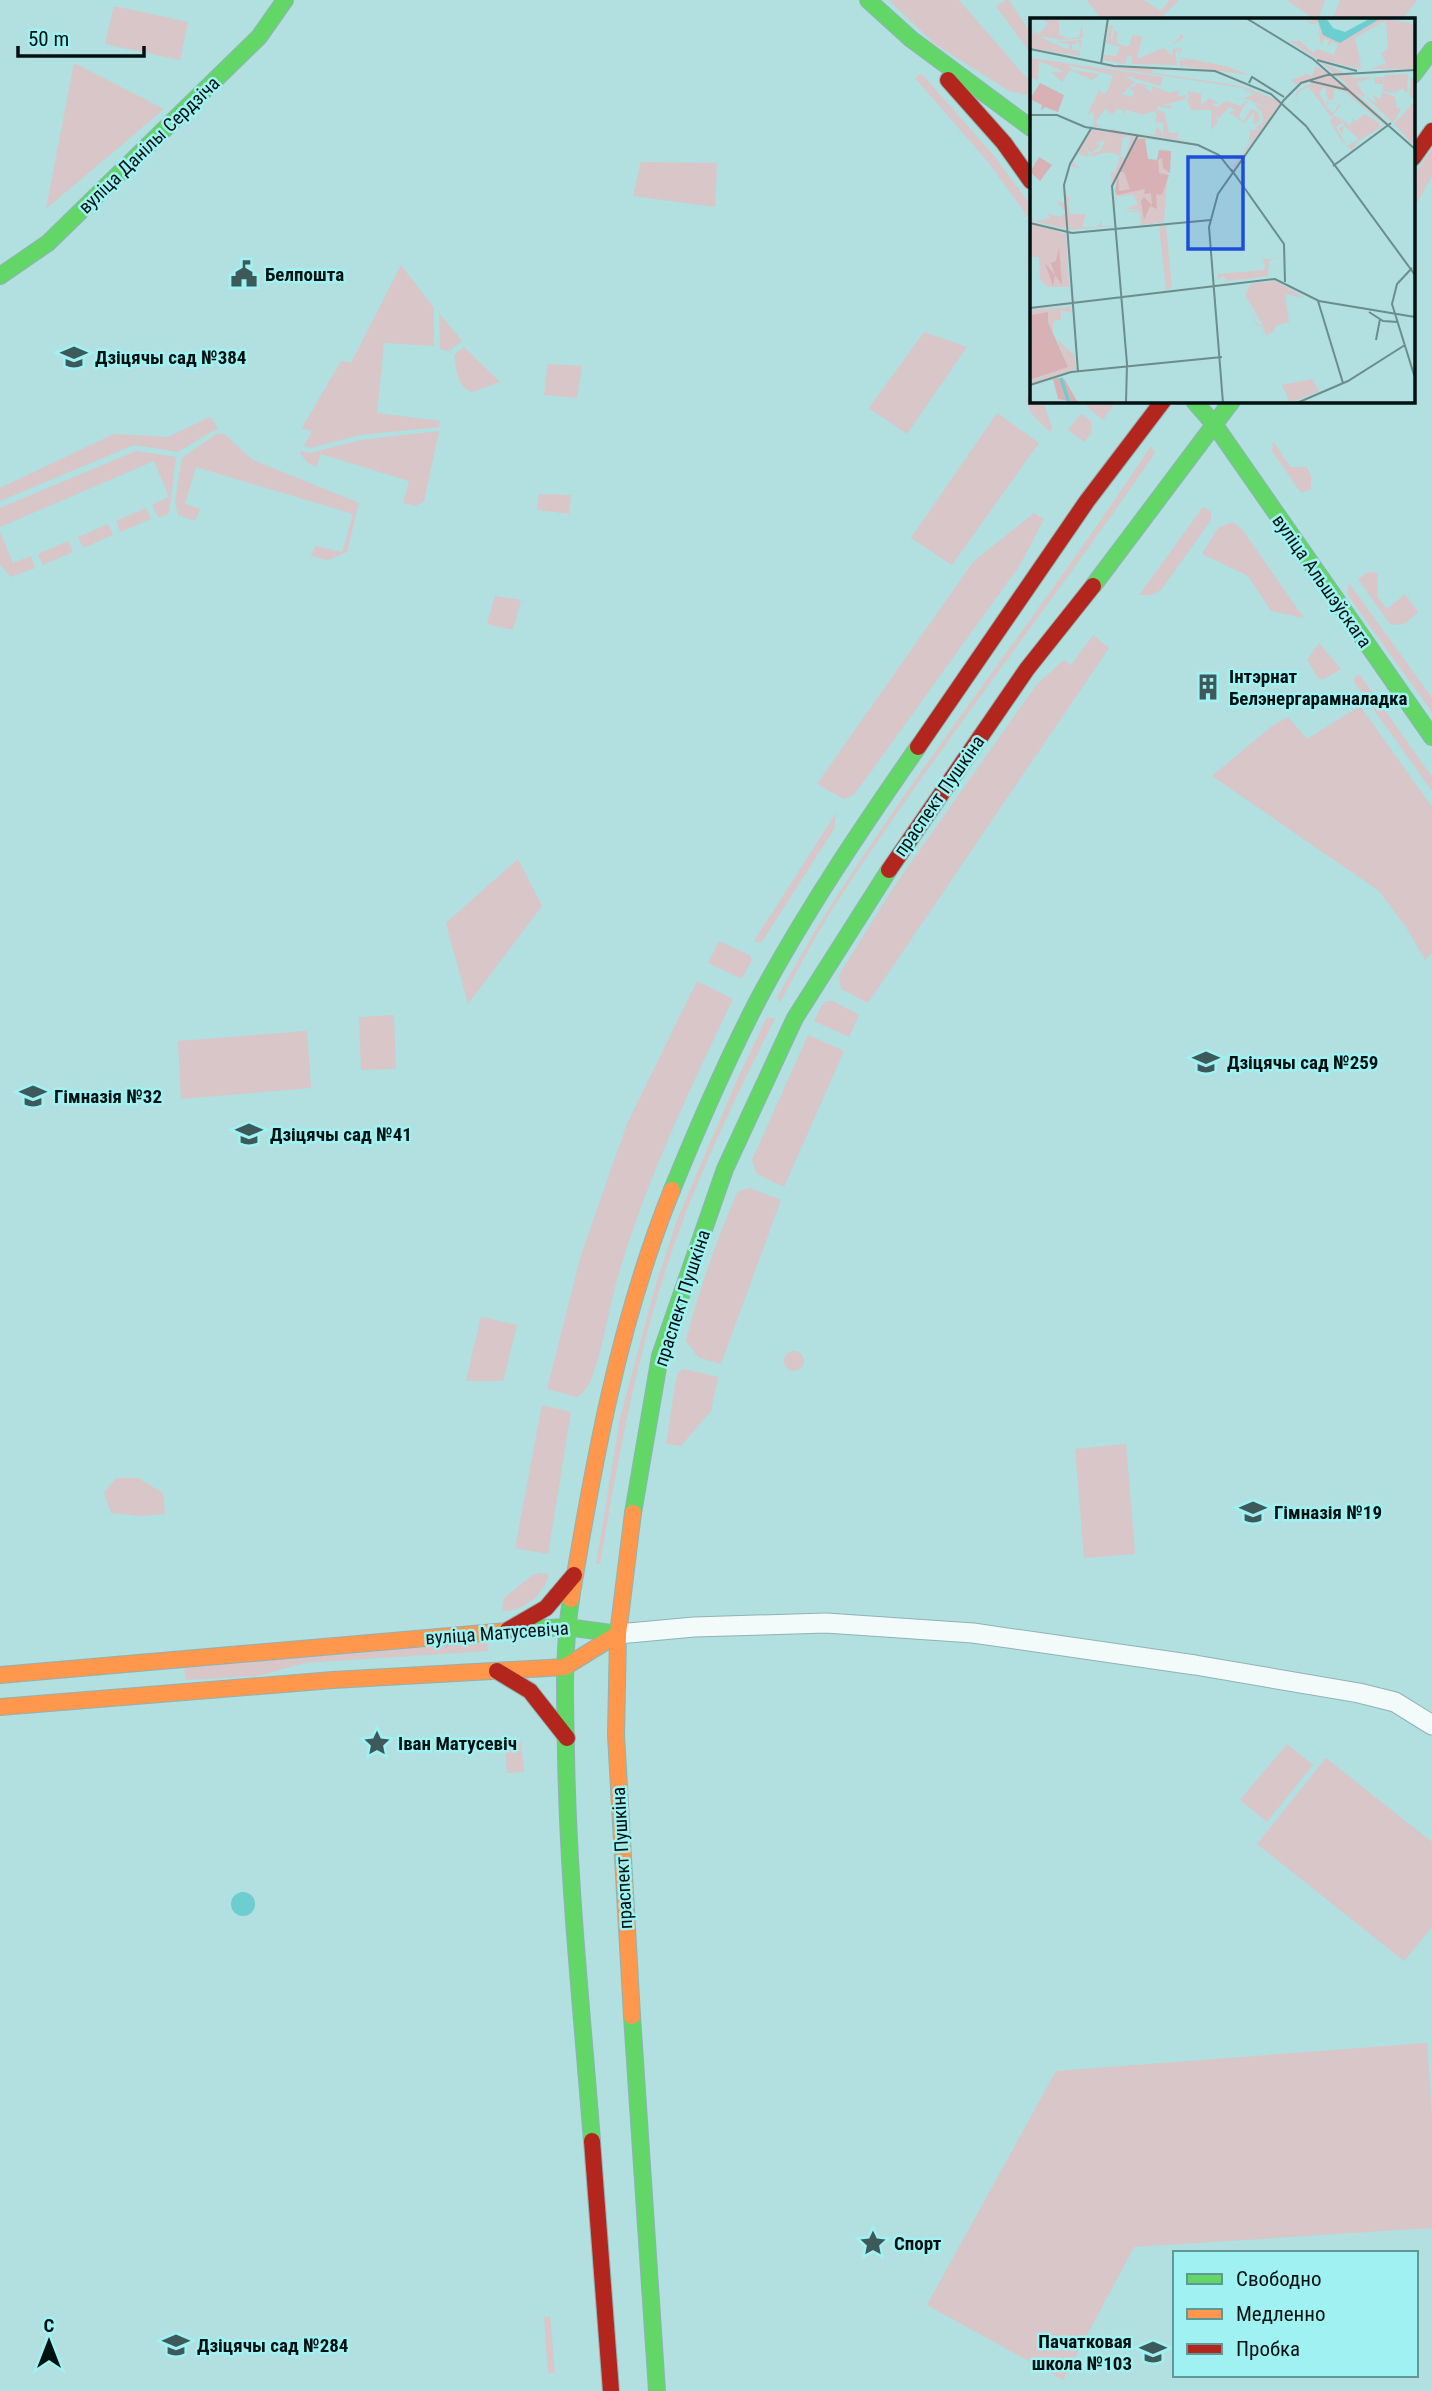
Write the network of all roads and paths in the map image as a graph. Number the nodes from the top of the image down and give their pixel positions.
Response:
1 (285, 0) edge
2 (868, 0) edge
3 (911, 38) junction
4 (1432, 50) edge
5 (1414, 74) edge
6 (1030, 127) edge
7 (1432, 131) edge
8 (1414, 157) edge
9 (1030, 180) edge
10 (0, 276) edge
11 (1162, 402) edge
12 (1195, 402) edge
13 (1204, 402) edge
14 (1231, 402) edge
15 (1214, 424) junction
16 (1432, 737) edge
17 (577, 1571) junction
18 (567, 1627) junction
19 (508, 1630) junction
20 (618, 1634) junction
21 (150, 1662) junction
22 (565, 1667) junction
23 (497, 1671) junction
24 (0, 1675) edge
25 (71, 1700) junction
26 (0, 1707) edge
27 (1432, 1726) edge
28 (568, 1738) junction
29 (611, 2391) edge
30 (657, 2391) edge

1 - 10 main road, вуліца Данілы Сердзіча
2 - 3 main road
3 - 6 main road
3 - 9 main road
4 - 5 main road
7 - 8 main road
11 - 17 main road
12 - 15 main road, вуліца Альшэўскага
13 - 15 main road, вуліца Альшэўскага
14 - 15 main road, праспект Пушкіна
15 - 16 main road, вуліца Альшэўскага
15 - 20 main road, праспект Пушкіна
17 - 18 main road
17 - 19 main road
18 - 19 main road, вуліца Матусевіча
18 - 20 main road, вуліца Матусевіча
18 - 22 main road
19 - 21 main road, вуліца Матусевіча
20 - 22 main road, вуліца Матусевіча
20 - 27 street
20 - 30 main road, праспект Пушкіна
21 - 24 main road, вуліца Матусевіча
21 - 25 main road
22 - 23 main road, вуліца Матусевіча
22 - 28 main road
23 - 25 main road, вуліца Матусевіча
23 - 28 main road
25 - 26 main road, вуліца Матусевіча
28 - 29 main road

